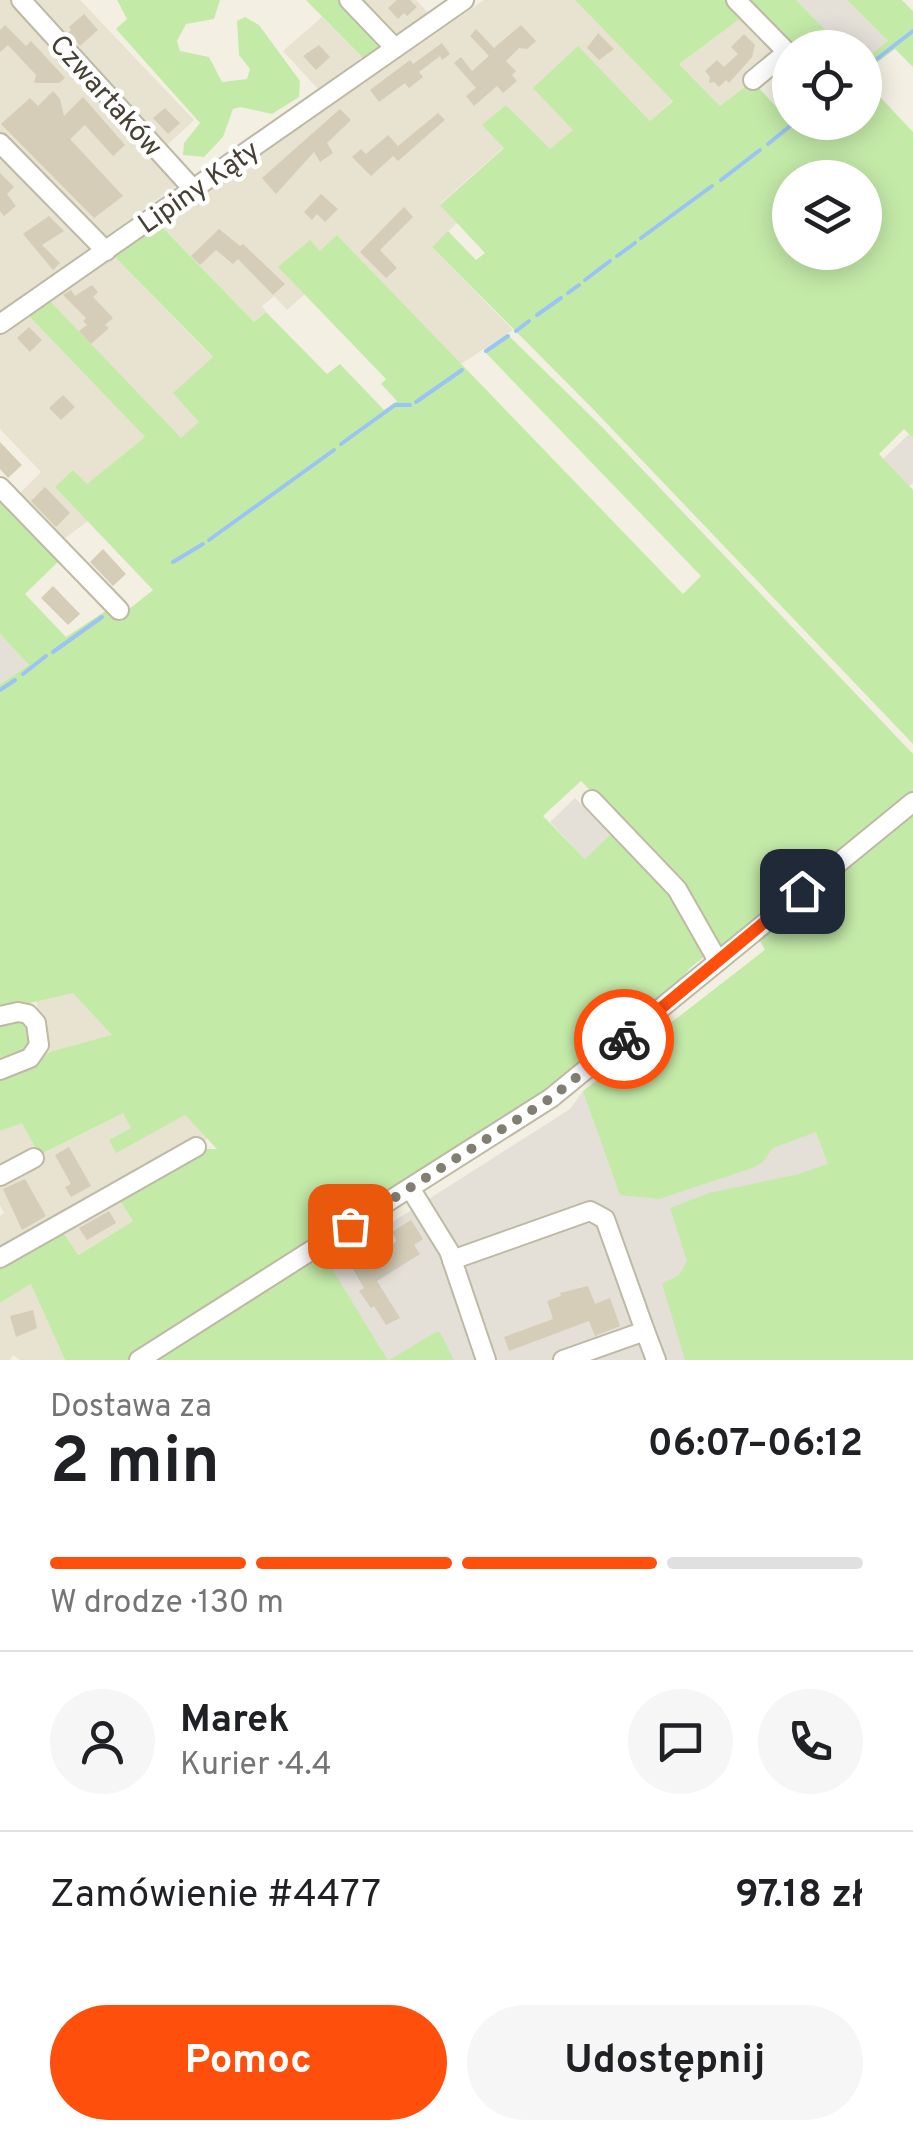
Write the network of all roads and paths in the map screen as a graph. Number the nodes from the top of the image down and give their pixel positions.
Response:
1 (21, 0) edge
2 (349, 0) edge
3 (464, 0) edge
4 (736, 0) edge
5 (396, 48) junction
6 (753, 80) dead end
7 (0, 144) edge
8 (193, 190) junction
9 (106, 251) junction
10 (0, 324) edge
11 (0, 486) edge
12 (119, 610) dead end
13 (592, 800) dead end
14 (913, 802) edge
15 (718, 961) junction
16 (0, 1016) edge
17 (0, 1070) edge
18 (196, 1147) dead end
19 (34, 1158) dead end
20 (0, 1176) edge
21 (410, 1188) junction
22 (0, 1258) edge
23 (452, 1260) junction
24 (646, 1331) junction
25 (139, 1360) edge
26 (486, 1360) edge
27 (564, 1360) edge
28 (656, 1360) edge

1 - 8 street, Czwartaków
2 - 5 street
3 - 5 street, Lipiny Kąty
4 - 6 street
5 - 8 street, Lipiny Kąty
7 - 9 street
8 - 9 street, Lipiny Kąty
9 - 10 street, Lipiny Kąty
11 - 12 street
13 - 15 street
14 - 15 street
15 - 21 street
16 - 17 street
18 - 22 street
19 - 20 street
21 - 23 street
21 - 25 street
23 - 24 street
23 - 26 street
24 - 27 street
24 - 28 street

